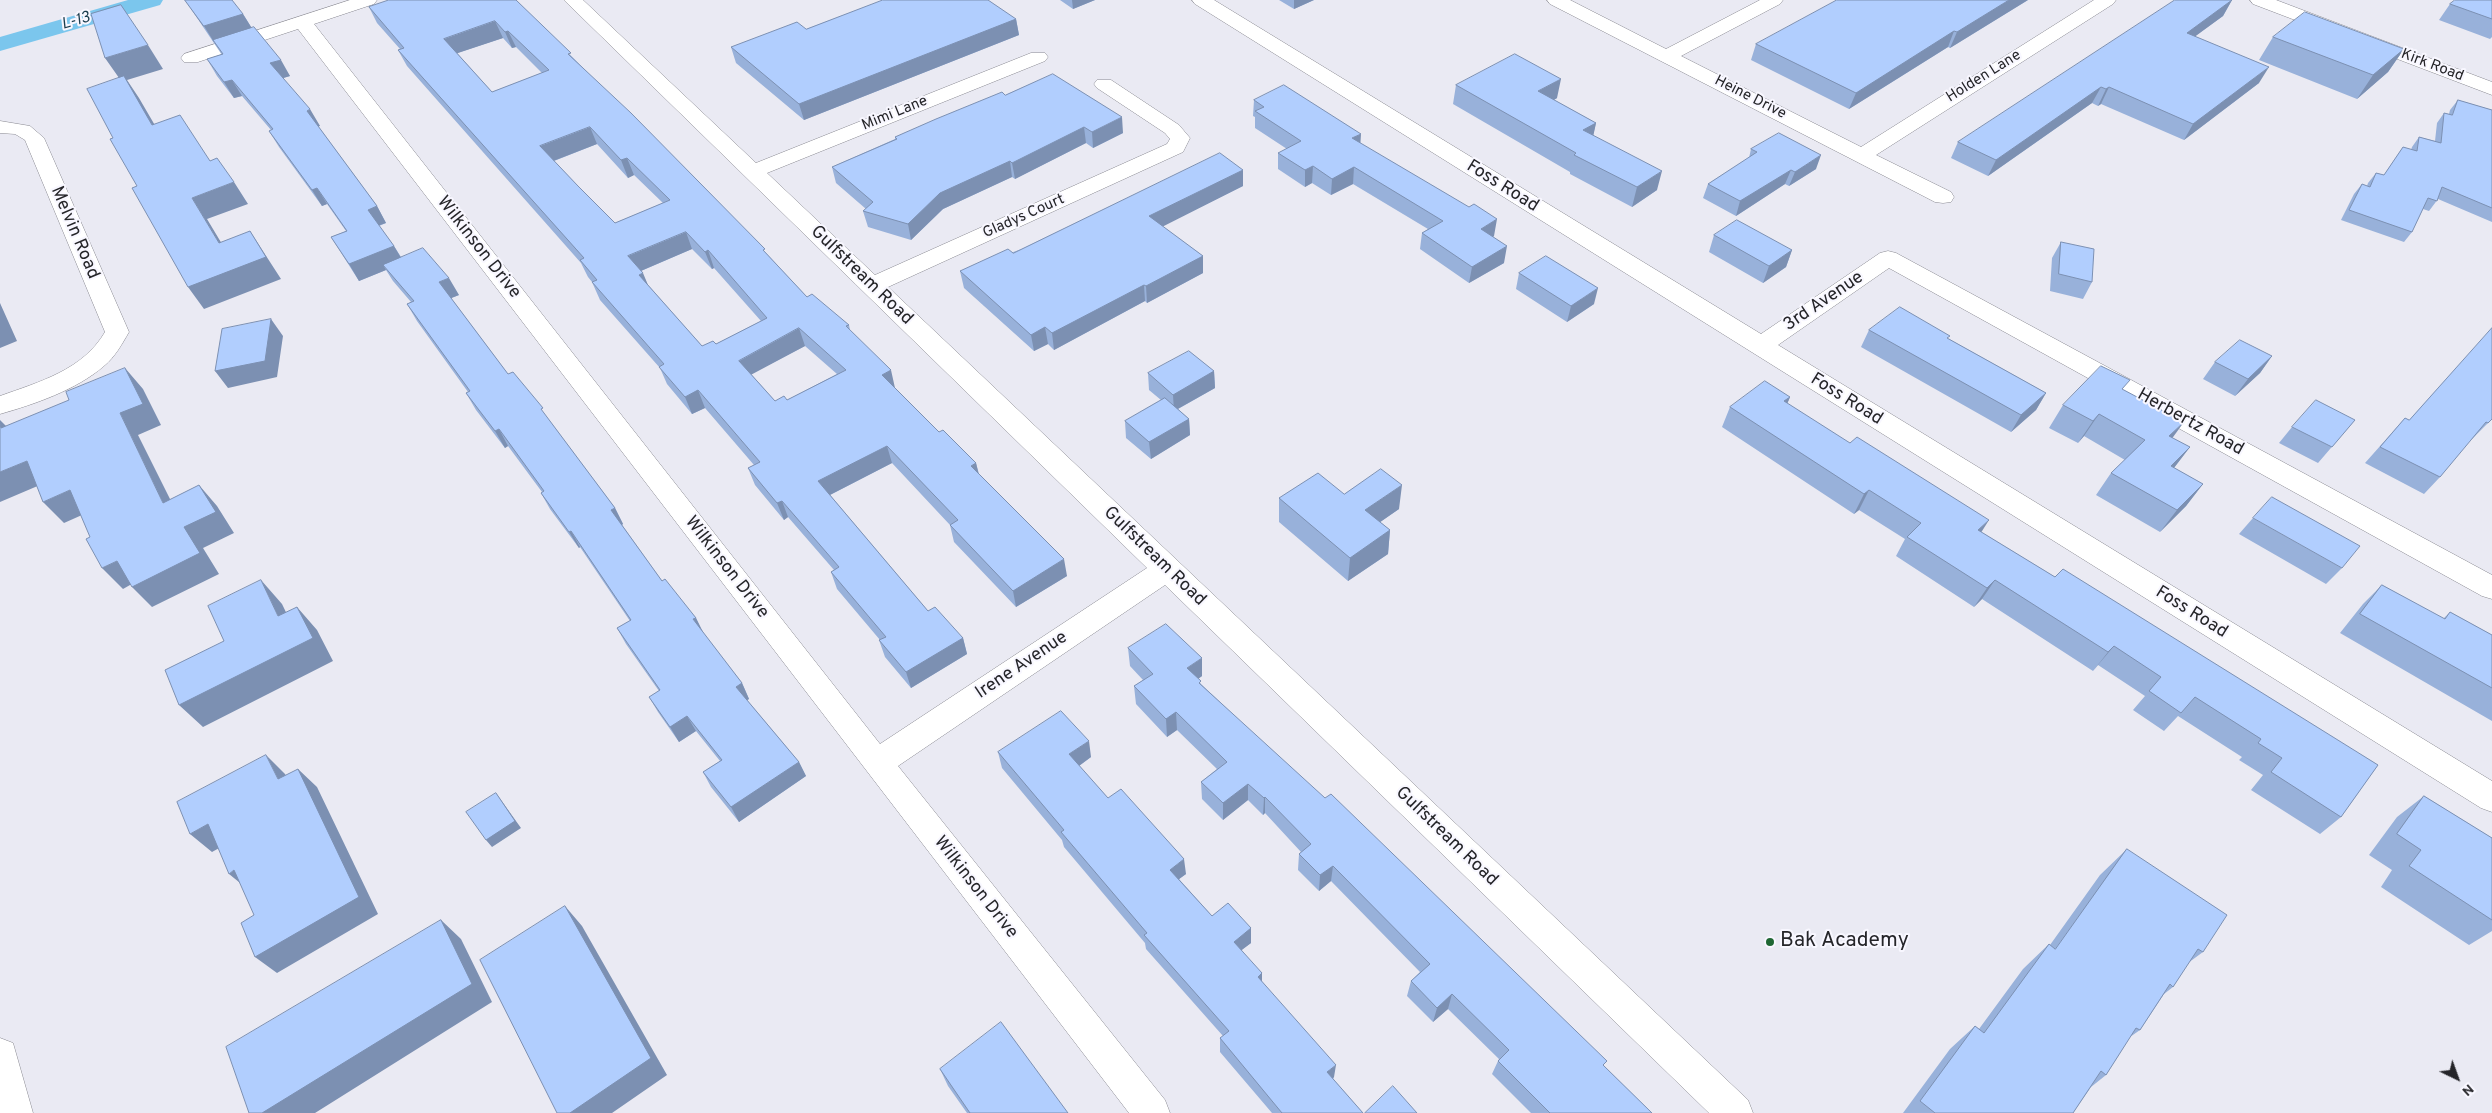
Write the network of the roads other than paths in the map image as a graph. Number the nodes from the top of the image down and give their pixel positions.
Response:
1 (368, 0) edge
2 (573, 0) edge
3 (1201, 0) edge
4 (1556, 0) edge
5 (1774, 0) edge
6 (2107, 0) edge
7 (2260, 0) edge
8 (302, 21) junction
9 (1666, 56) junction
10 (1038, 57) dead end
11 (191, 58) dead end
12 (1104, 84) dead end
13 (2492, 89) edge
14 (0, 127) edge
15 (1862, 155) junction
16 (752, 172) junction
17 (1943, 197) dead end
18 (1888, 258) joint
19 (871, 286) junction
20 (1759, 346) junction
21 (0, 405) edge
22 (1167, 569) junction
23 (2492, 588) edge
24 (877, 763) junction
25 (2492, 798) edge
26 (0, 1056) edge
27 (15, 1113) edge
28 (1152, 1113) edge
29 (1735, 1113) edge

1 - 8 street
2 - 16 street, Gulfstream Road
3 - 20 street, Foss Road
4 - 9 street, Heine Drive
5 - 9 street
6 - 15 street, Holden Lane
7 - 13 street, Kirk Road
8 - 11 street
8 - 24 street, Wilkinson Drive
9 - 15 street, Heine Drive
10 - 16 street, Mimi Lane
12 - 19 street, Gladys Court
14 - 21 street, Melvin Road
15 - 17 street, Heine Drive
16 - 19 street, Gulfstream Road
18 - 20 street, 3rd Avenue
18 - 23 street, Herbertz Road
19 - 22 street, Gulfstream Road
20 - 25 street, Foss Road
22 - 24 street, Irene Avenue
22 - 29 street, Gulfstream Road
24 - 28 street, Wilkinson Drive
26 - 27 street

